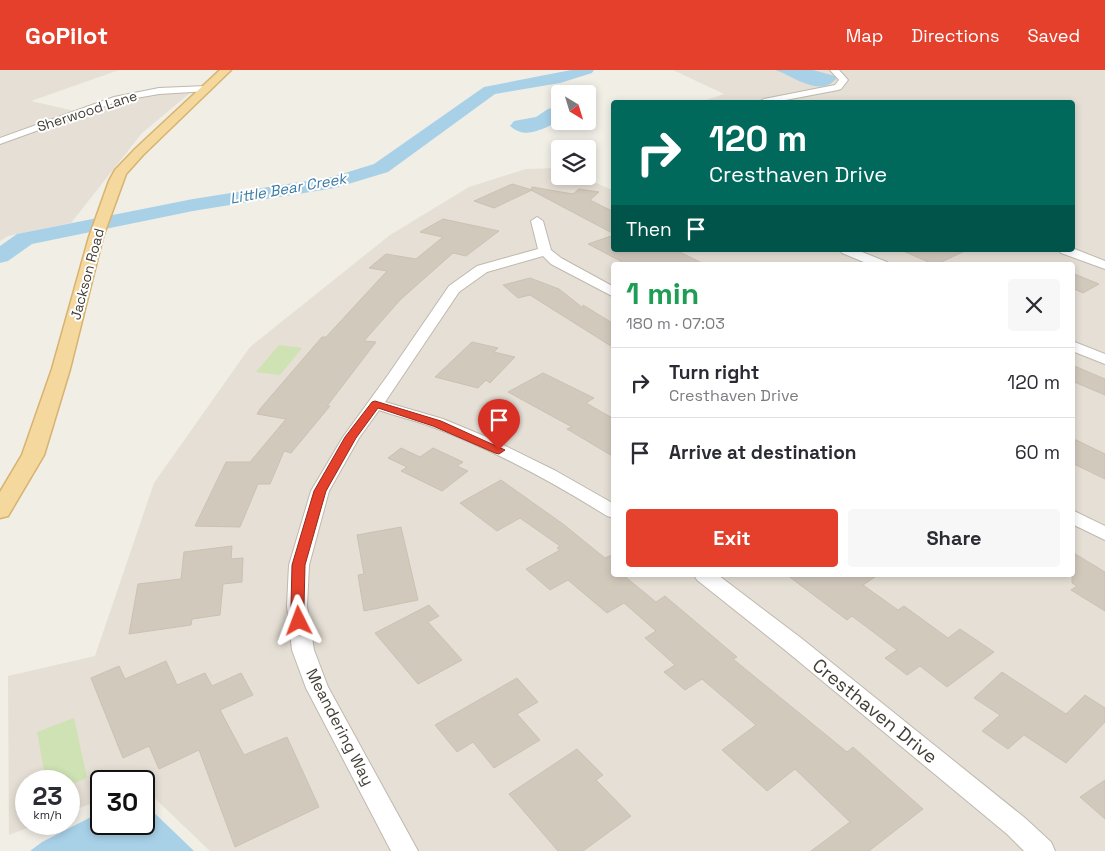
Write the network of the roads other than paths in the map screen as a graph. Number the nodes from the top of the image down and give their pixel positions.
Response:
1 (226, 70) edge
2 (834, 70) edge
3 (206, 89) junction
4 (774, 100) edge
5 (2, 138) edge
6 (537, 221) dead end
7 (545, 251) junction
8 (851, 252) edge
9 (1070, 252) edge
10 (875, 262) edge
11 (1105, 265) edge
12 (611, 291) edge
13 (1075, 346) edge
14 (1105, 359) edge
15 (375, 404) junction
16 (611, 510) edge
17 (0, 511) edge
18 (1075, 518) edge
19 (1105, 534) edge
20 (707, 577) edge
21 (405, 851) edge
22 (1042, 851) edge

1 - 3 main road, Jackson Road
2 - 4 street
3 - 5 street, Sherwood Lane
3 - 17 main road, Jackson Road
6 - 7 street
7 - 12 street
7 - 15 street, Meandering Way
8 - 10 street
9 - 11 street
13 - 14 street
15 - 16 street
15 - 21 street, Meandering Way
18 - 19 street
20 - 22 street, Cresthaven Drive

